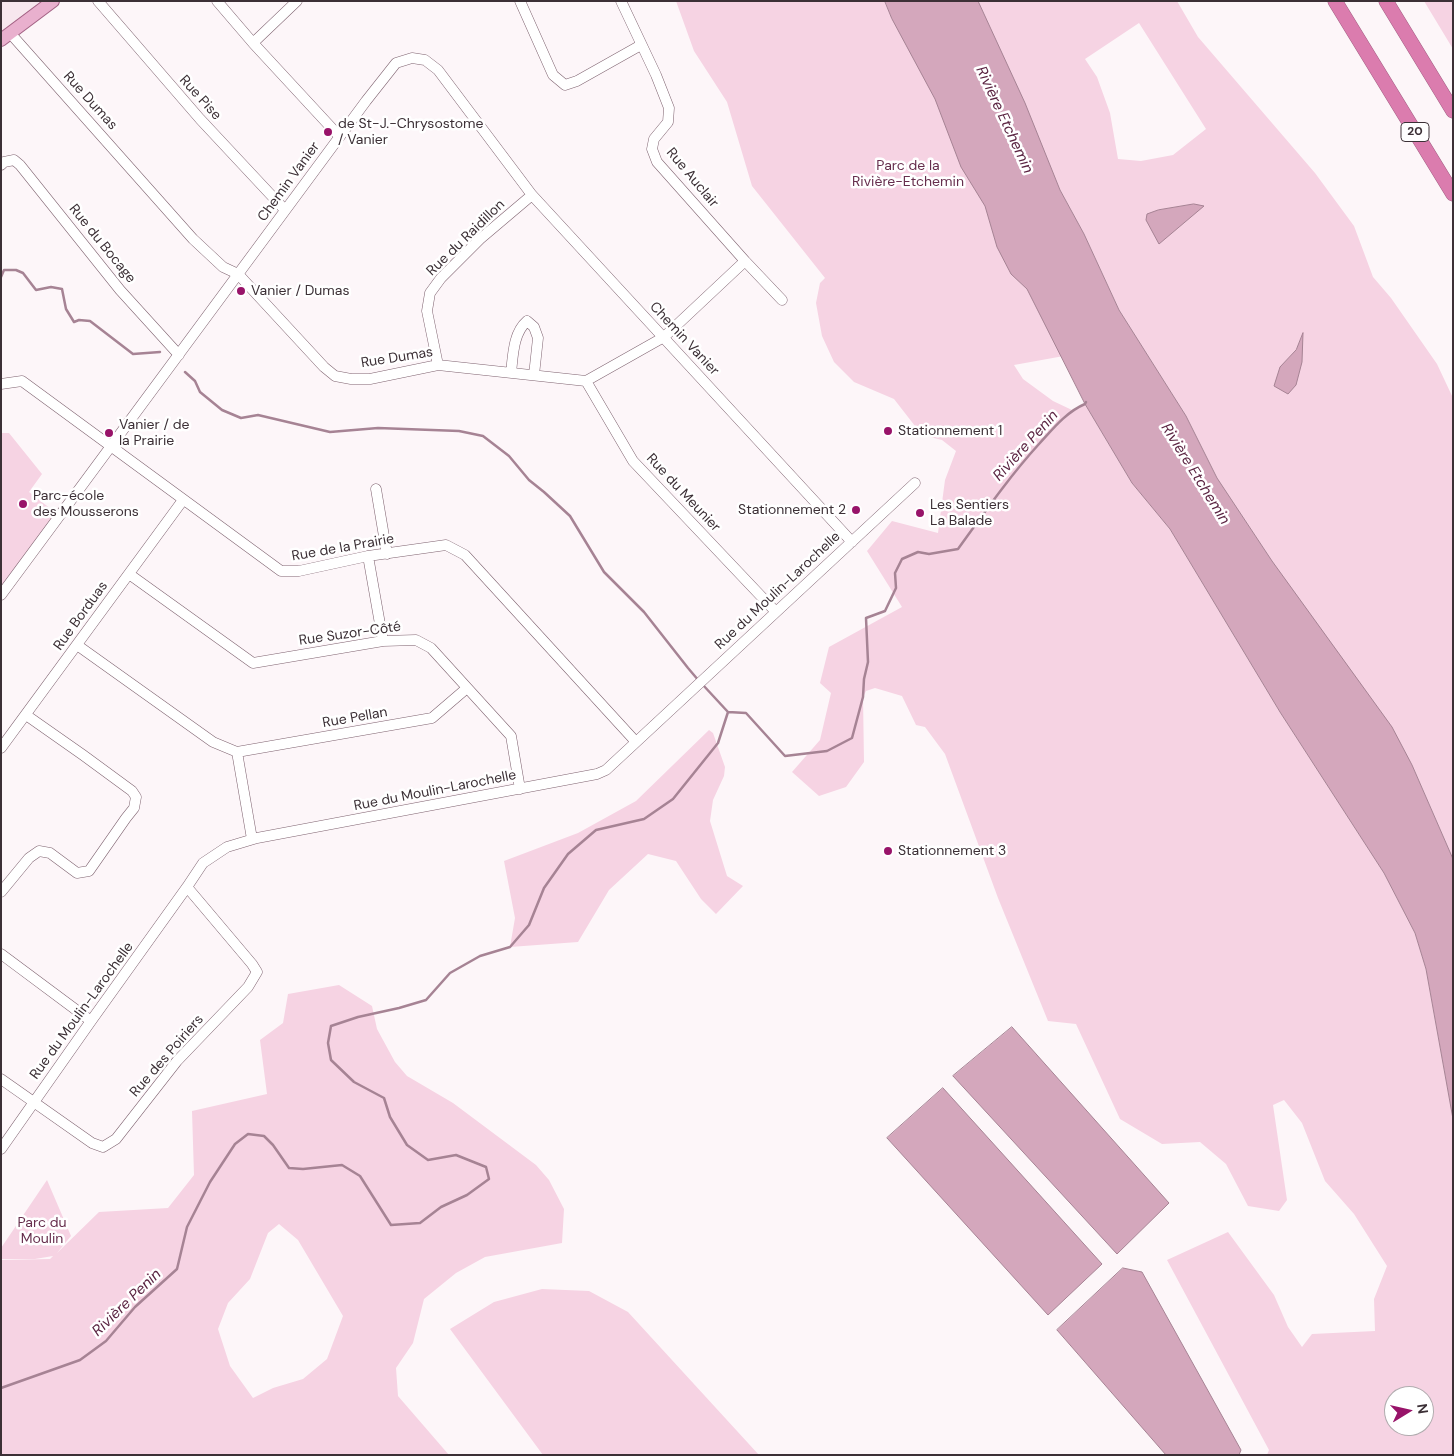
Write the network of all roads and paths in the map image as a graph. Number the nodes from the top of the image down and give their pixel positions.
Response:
1 (53, 1) edge
2 (98, 1) edge
3 (217, 1) edge
4 (297, 1) edge
5 (520, 1) edge
6 (621, 1) edge
7 (1336, 1) edge
8 (1386, 1) edge
9 (6, 36) edge
10 (253, 43) junction
11 (641, 45) junction
12 (1453, 111) edge
13 (339, 136) junction
14 (1, 165) edge
15 (1453, 194) edge
16 (532, 195) junction
17 (285, 210) junction
18 (745, 262) junction
19 (238, 274) junction
20 (782, 300) dead end
21 (664, 338) junction
22 (179, 355) junction
23 (438, 365) junction
24 (511, 373) junction
25 (534, 375) junction
26 (586, 380) junction
27 (1, 384) edge
28 (111, 447) junction
29 (915, 483) dead end
30 (376, 489) dead end
31 (183, 500) junction
32 (852, 542) junction
33 (387, 554) junction
34 (368, 556) junction
35 (129, 574) junction
36 (1, 595) edge
37 (776, 612) junction
38 (383, 641) junction
39 (77, 645) junction
40 (467, 688) junction
41 (26, 715) junction
42 (636, 742) junction
43 (1, 748) edge
44 (238, 752) junction
45 (520, 789) junction
46 (252, 839) junction
47 (187, 887) junction
48 (1, 892) edge
49 (1, 954) edge
50 (91, 1021) junction
51 (1, 1079) edge
52 (33, 1102) junction
53 (1, 1149) edge

1 - 9 main road
2 - 17 street, Rue Pise
3 - 10 street
4 - 10 street
5 - 11 street
6 - 11 street, Rue Auclair
7 - 15 highway, 20
8 - 12 highway
9 - 19 street, Rue Dumas
10 - 13 street
11 - 18 street, Rue Auclair
13 - 16 street, Chemin Vanier
13 - 17 street, Chemin Vanier
14 - 22 street, Rue du Bocage
16 - 21 street, Chemin Vanier
16 - 23 street, Rue du Raidillon
17 - 19 street, Chemin Vanier
18 - 20 street, Rue Auclair
18 - 21 street
19 - 22 street, Chemin Vanier
19 - 23 street, Rue Dumas
21 - 26 street
21 - 32 street, Chemin Vanier
22 - 28 street, Chemin Vanier
23 - 24 street, Rue Dumas
24 - 25 street, Rue Dumas
24 - 25 street
25 - 26 street, Rue Dumas
26 - 37 street, Rue du Meunier
27 - 28 street, Rue de la Prairie
28 - 31 street, Rue de la Prairie
28 - 36 street, Chemin Vanier
29 - 32 street, Rue du Moulin-Larochelle
30 - 33 street
31 - 34 street, Rue de la Prairie
31 - 35 street, Rue Borduas
32 - 37 street, Rue du Moulin-Larochelle
33 - 34 street, Rue de la Prairie
33 - 42 street, Rue de la Prairie
34 - 38 street
35 - 38 street, Rue Suzor-Côté
35 - 39 street, Rue Borduas
37 - 42 street, Rue du Moulin-Larochelle
38 - 40 street, Rue Suzor-Côté
39 - 41 street, Rue Borduas
39 - 44 street
40 - 44 street, Rue Pellan
40 - 45 street, Rue Suzor-Côté
41 - 43 street, Rue Borduas
41 - 48 street
42 - 45 street, Rue du Moulin-Larochelle
44 - 46 street
45 - 46 street, Rue du Moulin-Larochelle
46 - 47 street, Rue du Moulin-Larochelle
47 - 50 street, Rue du Moulin-Larochelle
47 - 52 street, Rue des Poiriers
49 - 50 street
50 - 52 street, Rue du Moulin-Larochelle
51 - 52 street, Rue des Poiriers
52 - 53 street, Rue du Moulin-Larochelle

